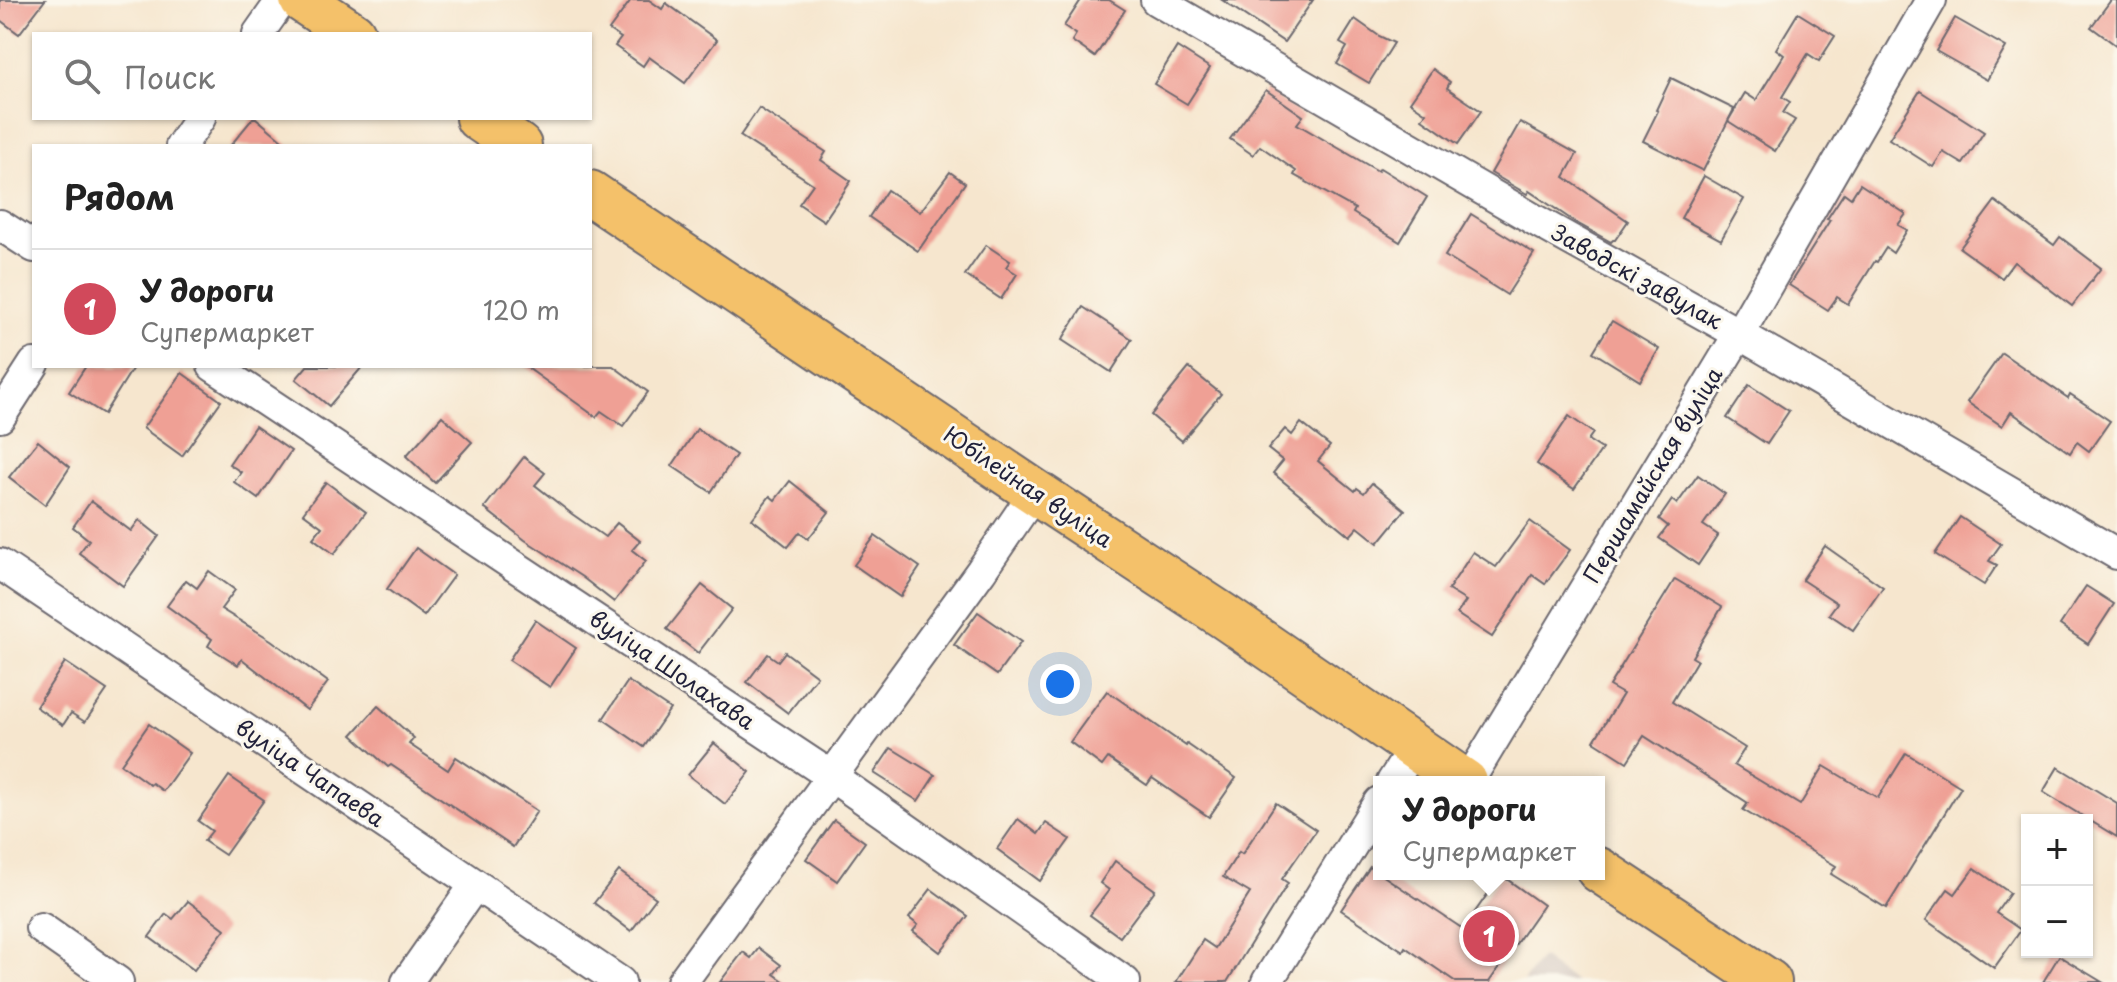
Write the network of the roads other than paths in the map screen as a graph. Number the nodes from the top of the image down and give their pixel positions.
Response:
1 (282, 0) edge
2 (302, 0) edge
3 (1156, 0) edge
4 (1931, 0) edge
5 (259, 32) edge
6 (350, 32) edge
7 (199, 120) edge
8 (481, 120) edge
9 (182, 144) edge
10 (516, 144) edge
11 (592, 194) edge
12 (0, 225) edge
13 (32, 246) edge
14 (1739, 334) junction
15 (32, 367) edge
16 (216, 368) edge
17 (0, 417) edge
18 (1035, 492) junction
19 (2117, 554) edge
20 (0, 564) edge
21 (1403, 765) edge
22 (831, 776) junction
23 (1444, 776) edge
24 (1471, 776) edge
25 (1373, 812) edge
26 (1605, 874) edge
27 (475, 885) junction
28 (41, 928) dead end
29 (118, 982) edge
30 (407, 982) edge
31 (620, 982) edge
32 (682, 982) edge
33 (1125, 982) edge
34 (1267, 982) edge
35 (1769, 982) edge

1 - 5 street
2 - 6 main road
3 - 14 street, Заводскі завулак
4 - 14 street, Першамайская вуліца
7 - 9 street
8 - 10 main road
11 - 18 main road, Юбілейная вуліца
12 - 13 street
14 - 19 street, Заводскі завулак
14 - 24 street, Першамайская вуліца
15 - 17 street
16 - 22 street, вуліца Шолахава
18 - 21 main road, Юбілейная вуліца
18 - 22 street
20 - 27 street, вуліца Чапаева
21 - 23 main road, Юбілейная вуліца
22 - 32 street
22 - 33 street, вуліца Шолахава
25 - 34 street
26 - 35 main road
27 - 30 street
27 - 31 street, вуліца Чапаева
28 - 29 street

